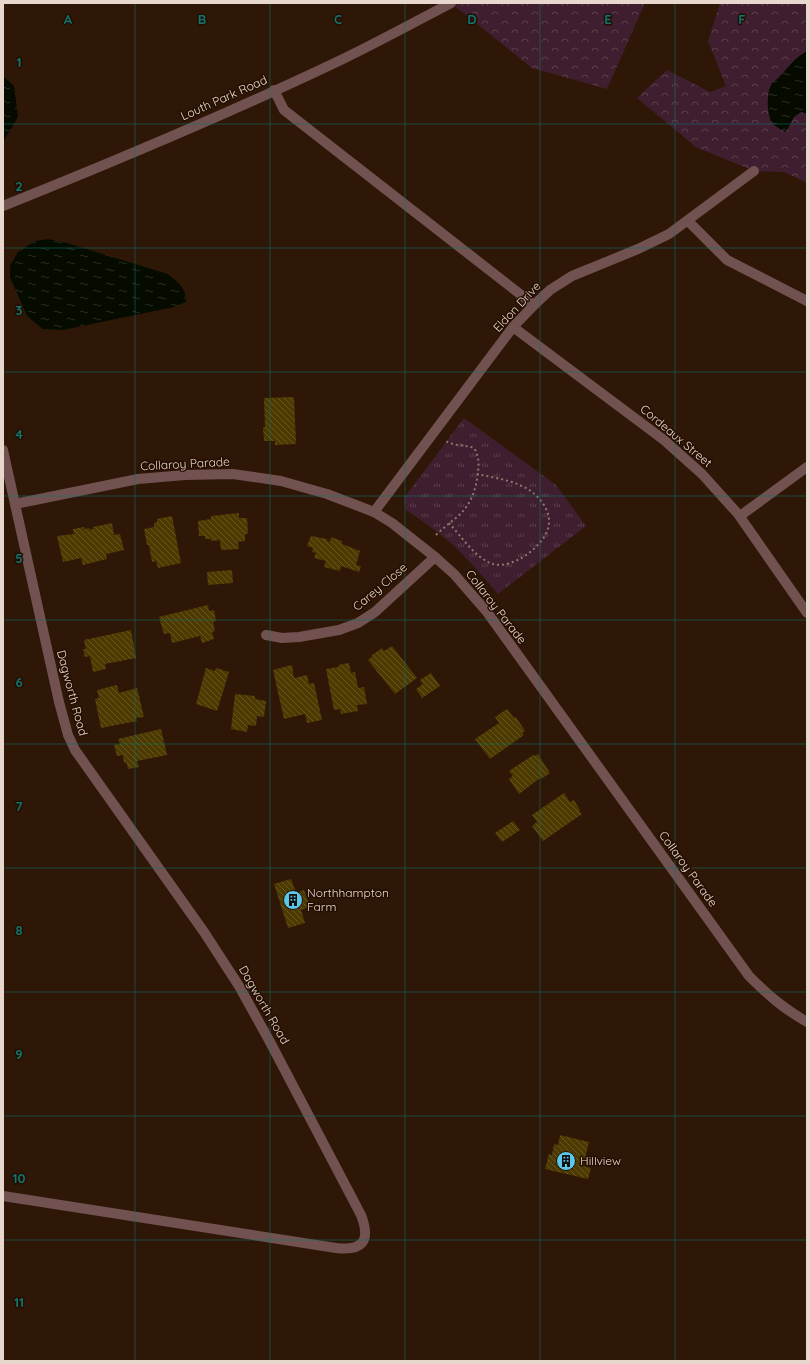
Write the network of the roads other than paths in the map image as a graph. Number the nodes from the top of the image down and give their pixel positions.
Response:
1 (451, 3) edge
2 (274, 90) junction
3 (754, 171) dead end
4 (3, 206) edge
5 (688, 220) junction
6 (807, 301) edge
7 (534, 305) junction
8 (513, 327) junction
9 (3, 450) edge
10 (807, 467) edge
11 (15, 504) junction
12 (374, 512) junction
13 (740, 516) junction
14 (435, 557) junction
15 (807, 613) edge
16 (266, 635) dead end
17 (807, 1022) edge
18 (3, 1196) edge

1 - 2 street, Louth Park Road
2 - 4 street, Louth Park Road
2 - 7 street
3 - 5 street, Eldon Drive
5 - 6 street
5 - 7 street, Eldon Drive
7 - 8 street, Eldon Drive
8 - 12 street, Eldon Drive
8 - 13 street, Cordeaux Street
9 - 11 street, Dagworth Road
10 - 13 street
11 - 12 street, Collaroy Parade
11 - 18 street, Dagworth Road
12 - 14 street, Collaroy Parade
13 - 15 street, Cordeaux Street
14 - 16 street, Carey Close
14 - 17 street, Collaroy Parade

